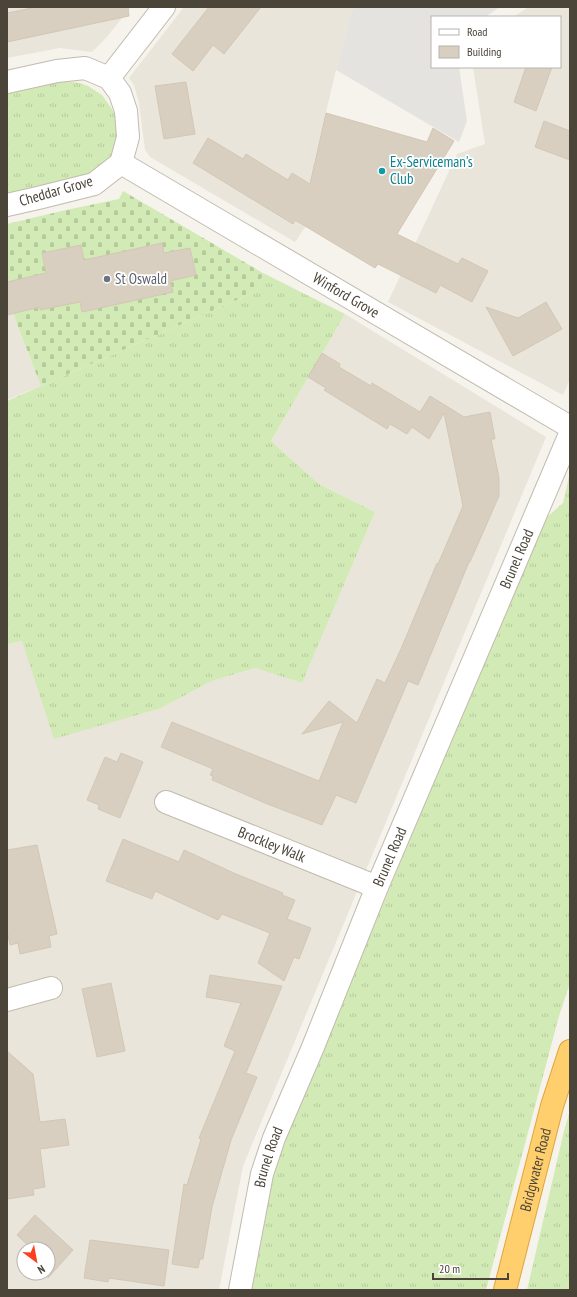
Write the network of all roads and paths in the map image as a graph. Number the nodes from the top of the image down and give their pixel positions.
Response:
1 (164, 7) edge
2 (109, 78) junction
3 (7, 82) edge
4 (121, 163) junction
5 (7, 205) edge
6 (570, 427) edge
7 (570, 434) edge
8 (166, 802) dead end
9 (377, 886) junction
10 (51, 988) dead end
11 (7, 1000) edge
12 (570, 1051) edge
13 (240, 1290) edge
14 (505, 1290) edge

1 - 2 street
2 - 3 street
2 - 4 street
4 - 5 street, Cheddar Grove
4 - 6 street, Winford Grove
7 - 9 street, Brunel Road
8 - 9 street, Brockley Walk
9 - 13 street, Brunel Road
10 - 11 street
12 - 14 highway, Bridgwater Road

